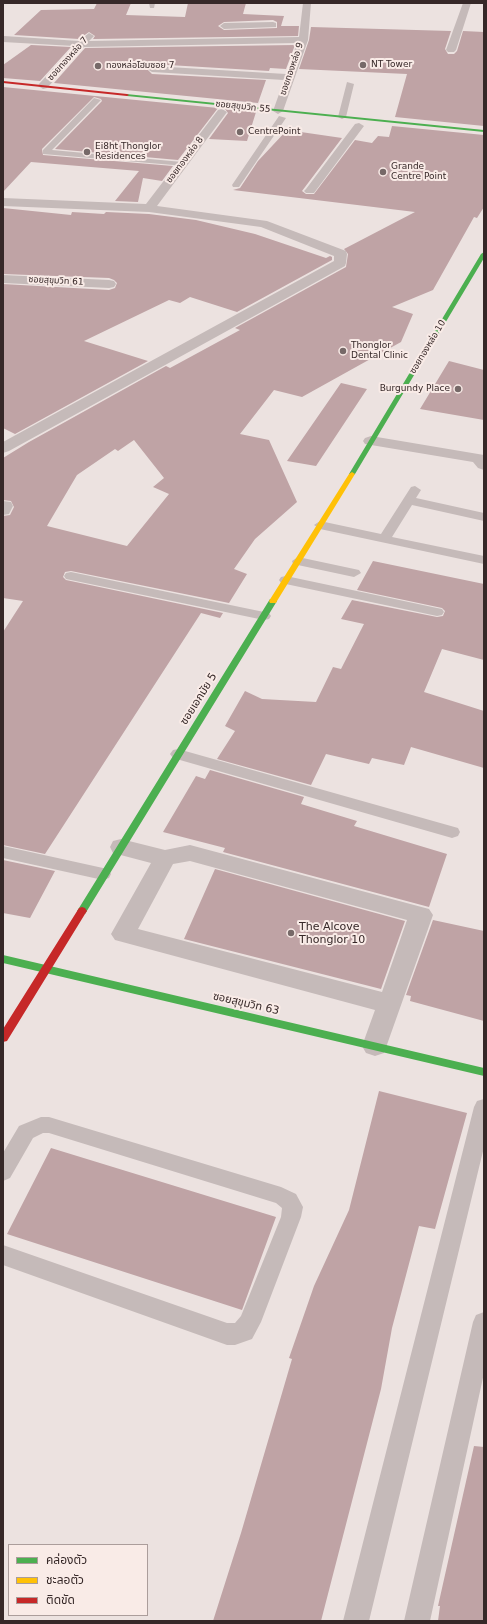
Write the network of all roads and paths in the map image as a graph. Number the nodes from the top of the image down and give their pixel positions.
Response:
1 (307, 3) edge
2 (467, 3) edge
3 (273, 25) dead end
4 (217, 26) dead end
5 (25, 30) dead end
6 (77, 31) dead end
7 (3, 35) edge
8 (303, 40) junction
9 (83, 44) junction
10 (451, 50) dead end
11 (152, 69) dead end
12 (291, 77) junction
13 (350, 84) dead end
14 (5, 86) edge
15 (43, 86) junction
16 (34, 93) junction
17 (96, 100) junction
18 (224, 109) junction
19 (277, 115) junction
20 (342, 117) junction
21 (359, 126) junction
22 (484, 131) edge
23 (484, 138) edge
24 (182, 164) junction
25 (236, 185) dead end
26 (310, 191) dead end
27 (3, 202) edge
28 (149, 208) junction
29 (484, 256) edge
30 (3, 279) edge
31 (109, 284) dead end
32 (371, 441) junction
33 (3, 448) edge
34 (484, 465) edge
35 (484, 517) edge
36 (320, 525) junction
37 (384, 539) junction
38 (484, 560) edge
39 (298, 561) junction
40 (354, 573) dead end
41 (71, 576) dead end
42 (286, 580) junction
43 (437, 612) dead end
44 (264, 616) junction
45 (178, 754) junction
46 (452, 832) dead end
47 (121, 847) junction
48 (3, 852) edge
49 (166, 858) junction
50 (103, 874) junction
51 (3, 959) edge
52 (45, 969) junction
53 (390, 1004) junction
54 (3, 1038) edge
55 (375, 1046) junction
56 (484, 1072) edge
57 (484, 1107) edge
58 (3, 1172) edge
59 (3, 1255) edge
60 (484, 1322) edge
61 (356, 1621) edge
62 (417, 1621) edge

1 - 8 street, ซอยทองหล่อ 9
2 - 10 street
3 - 4 street
5 - 7 street
6 - 9 street, ซอยทองหล่อ 7
7 - 9 street
8 - 9 street
8 - 12 street, ซอยทองหล่อ 9
9 - 15 street, ซอยทองหล่อ 7
11 - 12 street
12 - 19 street, ซอยทองหล่อ 9
13 - 20 lane
14 - 15 main road, ซอยสุขุมวิท 55
14 - 16 main road, ซอยสุขุมวิท 55
15 - 16 main road
15 - 18 main road, ซอยสุขุมวิท 55
16 - 17 main road, ซอยสุขุมวิท 55
17 - 18 main road, ซอยสุขุมวิท 55
17 - 24 lane
18 - 19 main road, ซอยสุขุมวิท 55
18 - 24 street, ซอยทองหล่อ 8
19 - 20 main road, ซอยสุขุมวิท 55
19 - 21 main road, ซอยสุขุมวิท 55
19 - 25 lane
20 - 22 main road, ซอยสุขุมวิท 55
21 - 23 main road, ซอยสุขุมวิท 55
21 - 26 street
24 - 28 street, ซอยทองหล่อ 8
27 - 28 street
28 - 33 street
29 - 32 main road, ซอยทองหล่อ 10
30 - 31 street, ซอยสุขุมวิท 61
32 - 34 street
32 - 36 main road, ซอยเอกมัย 5
35 - 37 lane
36 - 37 lane
36 - 39 main road, ซอยเอกมัย 5
37 - 38 lane
39 - 40 lane
39 - 42 main road, ซอยเอกมัย 5
41 - 44 lane
42 - 43 lane
42 - 44 main road, ซอยเอกมัย 5
44 - 45 main road, ซอยเอกมัย 5
45 - 46 lane
45 - 47 main road, ซอยเอกมัย 5
47 - 49 street
47 - 50 main road, ซอยเอกมัย 5
48 - 50 lane
49 - 53 street
49 - 53 street
50 - 52 main road, ซอยเอกมัย 5
51 - 52 main road, ซอยสุขุมวิท 63
52 - 54 main road, ซอยเอกมัย 5
52 - 55 main road, ซอยสุขุมวิท 63
53 - 55 street
55 - 56 main road, ซอยสุขุมวิท 63
57 - 61 lane
58 - 59 lane
60 - 62 lane

